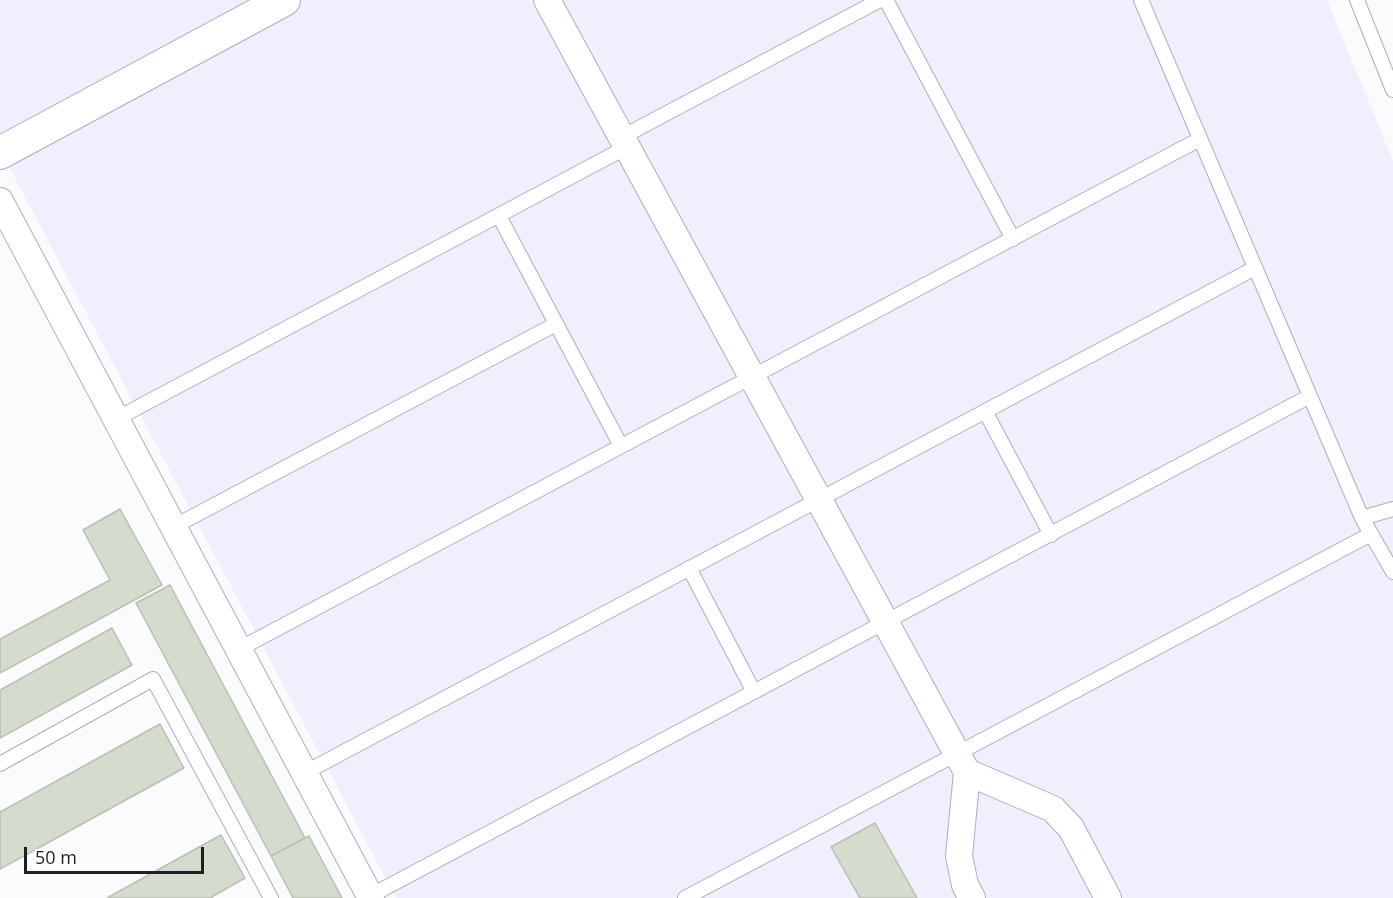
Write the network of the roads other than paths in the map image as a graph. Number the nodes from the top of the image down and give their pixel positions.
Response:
1 (284, 0) edge
2 (547, 0) edge
3 (880, 0) edge
4 (886, 0) edge
5 (1141, 0) edge
6 (1357, 0) edge
7 (1393, 90) edge
8 (1200, 139) junction
9 (625, 142) junction
10 (0, 153) edge
11 (0, 201) edge
12 (499, 216) junction
13 (1013, 239) junction
14 (1256, 268) junction
15 (556, 324) junction
16 (752, 377) junction
17 (1310, 396) junction
18 (985, 411) junction
19 (116, 419) junction
20 (621, 446) junction
21 (819, 500) junction
22 (1393, 509) edge
23 (1362, 518) junction
24 (173, 527) junction
25 (1371, 534) junction
26 (1051, 535) junction
27 (688, 568) junction
28 (1393, 572) edge
29 (885, 622) junction
30 (239, 649) junction
31 (754, 692) junction
32 (962, 763) junction
33 (0, 764) edge
34 (304, 773) junction
35 (370, 897) edge
36 (272, 898) edge
37 (685, 898) edge
38 (972, 898) edge
39 (1108, 898) edge

1 - 10 street
2 - 9 street
3 - 9 lane
4 - 13 lane
5 - 8 lane
6 - 7 lane
8 - 13 lane
8 - 14 lane
9 - 12 lane
9 - 16 street
11 - 19 street
12 - 15 lane
12 - 19 lane
13 - 16 lane
14 - 17 lane
14 - 18 lane
15 - 20 lane
15 - 24 lane
16 - 20 lane
16 - 21 street
17 - 23 lane
17 - 26 lane
18 - 21 lane
18 - 26 lane
19 - 24 street
20 - 30 lane
21 - 27 lane
21 - 29 street
22 - 23 lane
23 - 25 lane
24 - 30 street
25 - 28 lane
25 - 32 lane
26 - 29 lane
27 - 31 lane
27 - 34 lane
29 - 31 lane
29 - 32 street
30 - 34 street
31 - 35 lane
32 - 37 lane
32 - 38 street
32 - 39 street
33 - 36 lane
34 - 35 street

